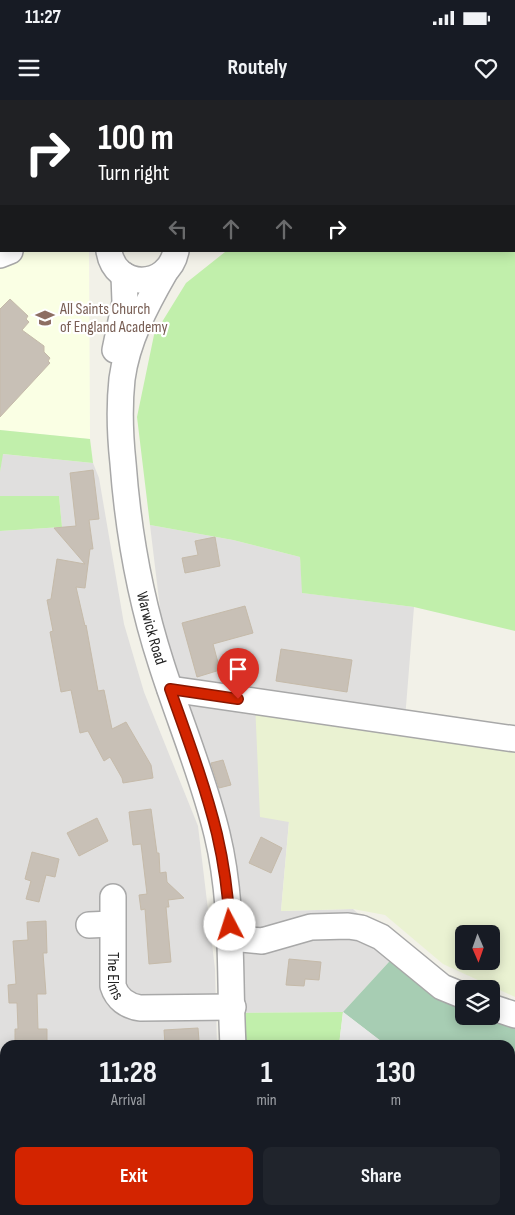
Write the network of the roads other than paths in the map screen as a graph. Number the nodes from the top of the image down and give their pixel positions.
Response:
1 (95, 252) edge
2 (176, 259) edge
3 (115, 264) edge
4 (120, 412) junction
5 (170, 689) junction
6 (515, 739) edge
7 (113, 897) dead end
8 (231, 938) junction
9 (455, 992) edge
10 (232, 1006) junction
11 (500, 1010) edge
12 (515, 1015) edge
13 (234, 1040) edge

1 - 3 street
2 - 3 street
2 - 4 street, Warwick Road
3 - 4 street, Warwick Road
4 - 5 street, Warwick Road
5 - 6 street
5 - 8 street, Warwick Road
7 - 10 street, The Elms
8 - 9 street
8 - 10 street, Warwick Road
10 - 13 street, Warwick Road
11 - 12 street

